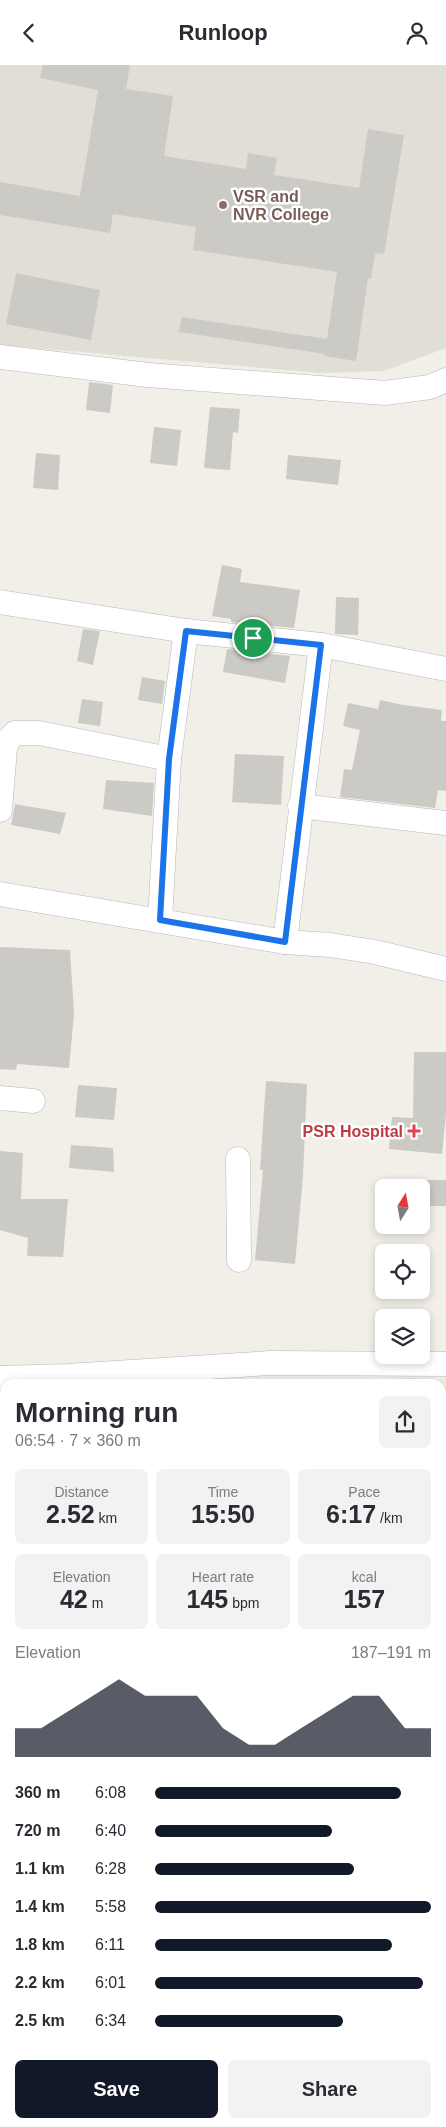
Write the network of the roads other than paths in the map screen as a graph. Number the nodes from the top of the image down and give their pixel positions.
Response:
1 (0, 357) edge
2 (446, 380) edge
3 (0, 601) edge
4 (186, 631) junction
5 (321, 645) junction
6 (446, 669) edge
7 (169, 759) junction
8 (300, 806) junction
9 (0, 810) edge
10 (446, 823) edge
11 (0, 894) edge
12 (160, 920) junction
13 (285, 942) junction
14 (446, 969) edge
15 (0, 1098) edge
16 (33, 1101) dead end
17 (238, 1159) dead end
18 (239, 1260) dead end
19 (446, 1364) edge
20 (0, 1378) edge

1 - 2 street
3 - 4 street
4 - 5 street
4 - 7 street
5 - 6 street
5 - 8 street
7 - 9 street
7 - 12 street
8 - 10 street
8 - 13 street
11 - 12 street
12 - 13 street
13 - 14 street
15 - 16 street
17 - 18 street
19 - 20 street

